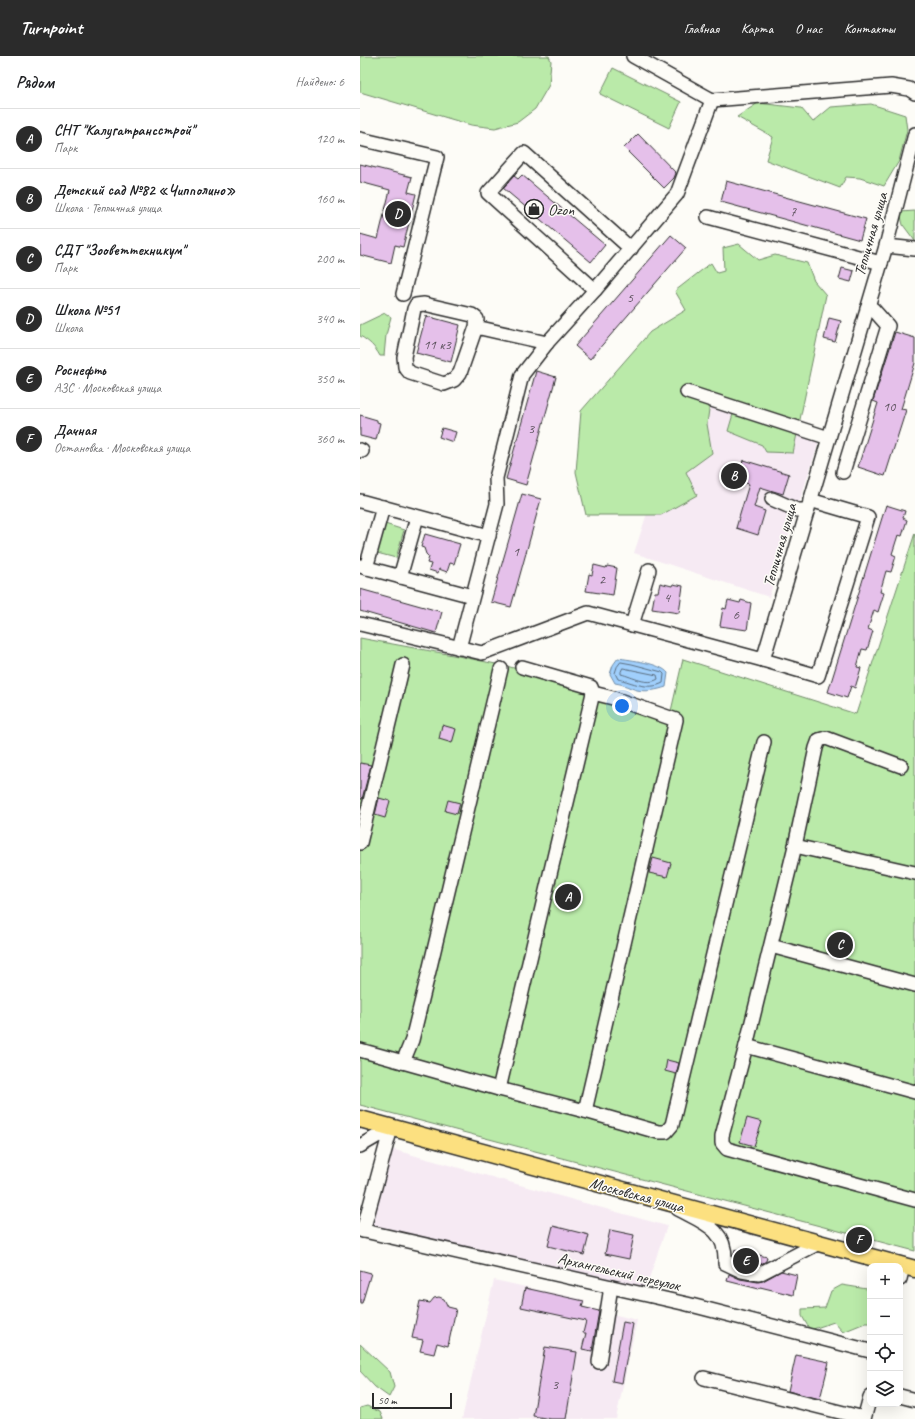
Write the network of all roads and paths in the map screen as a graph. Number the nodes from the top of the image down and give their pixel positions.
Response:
1 (633, 56) edge
2 (915, 93) edge
3 (712, 100) junction
4 (915, 134) edge
5 (360, 139) edge
6 (708, 216) dead end
7 (886, 246) junction
8 (631, 249) junction
9 (915, 249) edge
10 (881, 263) junction
11 (596, 290) junction
12 (403, 294) dead end
13 (867, 309) junction
14 (476, 327) junction
15 (547, 344) junction
16 (687, 392) dead end
17 (828, 438) junction
18 (843, 472) dead end
19 (772, 499) dead end
20 (360, 501) edge
21 (808, 505) junction
22 (383, 507) junction
23 (417, 517) junction
24 (489, 536) junction
25 (363, 567) edge
26 (649, 570) dead end
27 (400, 577) junction
28 (472, 596) junction
29 (360, 624) edge
30 (632, 625) junction
31 (459, 648) junction
32 (763, 660) junction
33 (403, 664) dead end
34 (522, 667) dead end
35 (501, 669) dead end
36 (593, 693) junction
37 (764, 742) dead end
38 (902, 766) dead end
39 (360, 843) edge
40 (795, 846) junction
41 (915, 873) edge
42 (770, 946) junction
43 (915, 985) edge
44 (746, 1046) junction
45 (360, 1050) edge
46 (403, 1062) junction
47 (499, 1089) junction
48 (915, 1092) edge
49 (585, 1111) junction
50 (360, 1120) edge
51 (391, 1128) junction
52 (360, 1146) edge
53 (915, 1200) edge
54 (664, 1202) junction
55 (362, 1230) edge
56 (819, 1243) junction
57 (906, 1271) edge
58 (611, 1287) junction
59 (867, 1350) edge
60 (599, 1362) dead end
61 (704, 1378) dead end
62 (903, 1397) edge
63 (915, 1400) edge
64 (867, 1407) edge
65 (864, 1419) edge

1 - 3 street
2 - 3 street
3 - 8 street
4 - 7 street, Тепличная улица
5 - 12 street
6 - 10 street
7 - 9 street
7 - 10 street, Тепличная улица
8 - 11 street
8 - 11 street
10 - 13 street, Тепличная улица
11 - 15 street
13 - 17 street, Тепличная улица
13 - 18 street
14 - 14 street
14 - 15 street
15 - 24 street
16 - 17 street
17 - 21 street, Тепличная улица
19 - 21 street
20 - 22 street
21 - 32 street, Тепличная улица
21 - 32 street
22 - 23 street
22 - 25 street
23 - 24 street
23 - 27 street
24 - 28 street
25 - 27 street
26 - 30 street
27 - 28 street
28 - 31 street
29 - 31 street
30 - 31 street
30 - 32 street
33 - 39 street
34 - 36 street
35 - 46 street
36 - 47 street
36 - 49 street
37 - 49 street
38 - 40 street
40 - 41 street
40 - 42 street
42 - 43 street
42 - 44 street
44 - 48 street
44 - 53 street
45 - 46 street
46 - 47 street
47 - 49 street
50 - 51 main road, Московская улица
51 - 52 street
51 - 54 main road, Московская улица
51 - 55 street
54 - 56 main road, Московская улица
54 - 56 street
55 - 58 street, Архангельский переулок
56 - 57 main road, Московская улица
58 - 59 street, Архангельский переулок
58 - 60 street
61 - 65 street
62 - 63 street
64 - 65 street

